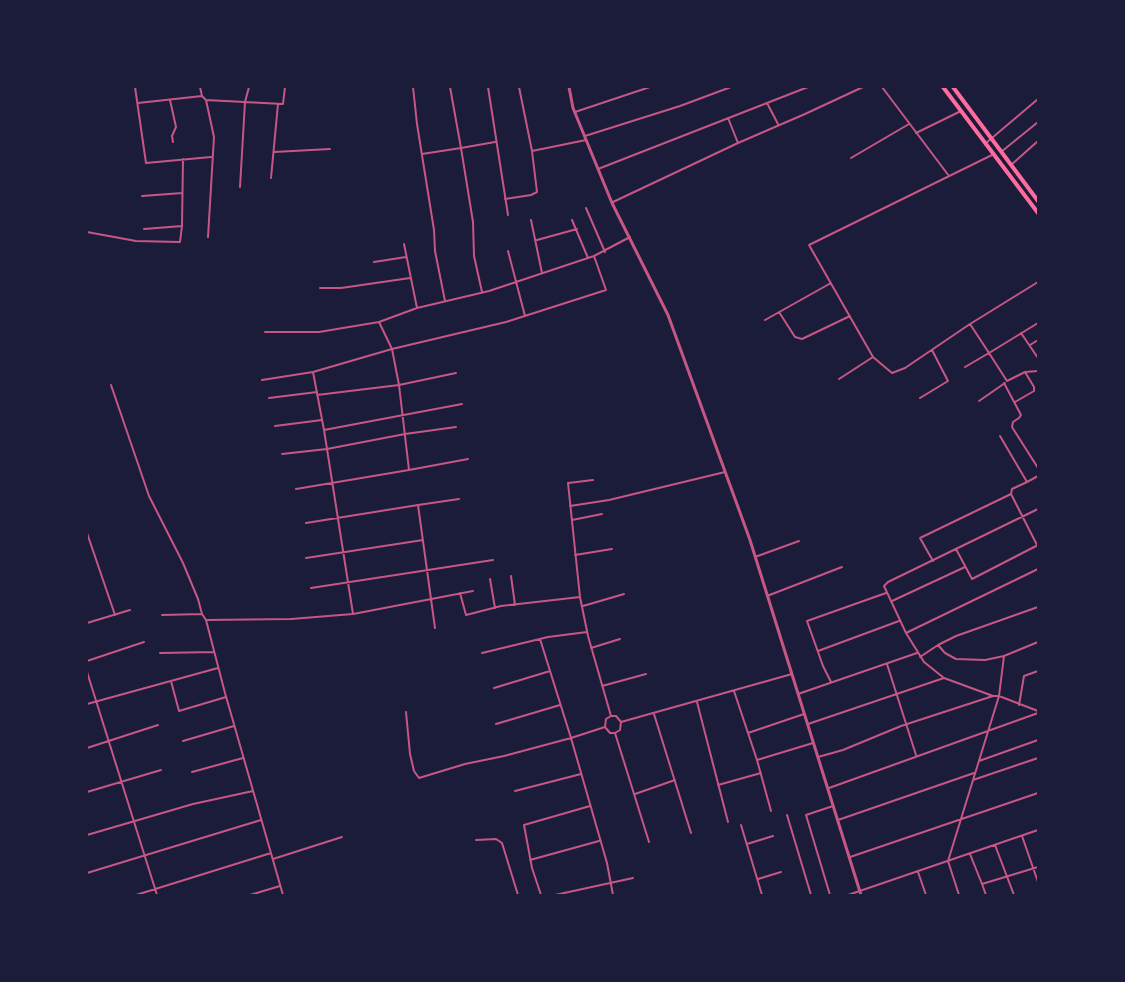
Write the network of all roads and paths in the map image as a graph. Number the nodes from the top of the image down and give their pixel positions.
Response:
1 (135, 87) edge
2 (200, 87) edge
3 (249, 87) edge
4 (285, 87) edge
5 (413, 87) edge
6 (450, 87) edge
7 (488, 87) edge
8 (519, 87) edge
9 (569, 87) edge
10 (650, 87) edge
11 (714, 87) edge
12 (731, 87) edge
13 (808, 87) edge
14 (863, 87) edge
15 (882, 87) edge
16 (943, 87) edge
17 (953, 87) edge
18 (716, 93) junction
19 (202, 96) junction
20 (1038, 99) edge
21 (170, 100) junction
22 (206, 100) junction
23 (245, 102) junction
24 (138, 103) junction
25 (767, 103) junction
26 (278, 104) junction
27 (961, 111) junction
28 (575, 112) junction
29 (728, 118) junction
30 (1038, 122) edge
31 (909, 124) junction
32 (779, 126) junction
33 (916, 133) junction
34 (586, 138) junction
35 (991, 138) junction
36 (1038, 141) edge
37 (173, 142) dead end
38 (495, 142) junction
39 (738, 143) junction
40 (986, 143) junction
41 (461, 148) junction
42 (330, 149) dead end
43 (532, 151) junction
44 (274, 152) junction
45 (1001, 152) junction
46 (422, 154) junction
47 (993, 154) junction
48 (211, 156) junction
49 (851, 158) dead end
50 (183, 159) junction
51 (1011, 165) junction
52 (598, 169) junction
53 (949, 177) junction
54 (271, 178) dead end
55 (240, 187) dead end
56 (182, 193) junction
57 (142, 196) dead end
58 (505, 199) junction
59 (1038, 201) edge
60 (612, 203) junction
61 (586, 208) dead end
62 (1038, 213) edge
63 (508, 215) dead end
64 (531, 220) dead end
65 (572, 220) dead end
66 (182, 226) junction
67 (144, 229) dead end
68 (577, 229) junction
69 (87, 232) edge
70 (208, 237) dead end
71 (630, 237) junction
72 (536, 240) junction
73 (404, 244) dead end
74 (508, 251) dead end
75 (605, 252) junction
76 (594, 256) junction
77 (406, 257) junction
78 (588, 258) junction
79 (374, 262) dead end
80 (542, 273) junction
81 (410, 278) junction
82 (516, 282) junction
83 (1038, 282) edge
84 (831, 283) junction
85 (320, 288) dead end
86 (482, 292) junction
87 (446, 301) junction
88 (417, 308) junction
89 (779, 312) junction
90 (525, 316) junction
91 (850, 316) junction
92 (765, 320) dead end
93 (380, 322) junction
94 (1038, 323) edge
95 (970, 324) junction
96 (265, 332) dead end
97 (1021, 333) junction
98 (1038, 340) edge
99 (1030, 345) junction
100 (392, 349) junction
101 (932, 350) junction
102 (989, 352) junction
103 (873, 357) junction
104 (1038, 358) edge
105 (965, 367) dead end
106 (1038, 371) edge
107 (313, 372) junction
108 (1025, 372) junction
109 (456, 373) dead end
110 (839, 379) dead end
111 (262, 380) dead end
112 (1005, 382) junction
113 (111, 385) dead end
114 (399, 385) junction
115 (317, 394) junction
116 (269, 398) dead end
117 (920, 398) dead end
118 (979, 401) dead end
119 (1015, 402) junction
120 (462, 404) dead end
121 (403, 414) junction
122 (322, 420) junction
123 (275, 426) dead end
124 (456, 427) dead end
125 (324, 430) junction
126 (405, 434) junction
127 (1000, 436) dead end
128 (327, 449) junction
129 (282, 454) dead end
130 (468, 459) dead end
131 (1038, 468) edge
132 (410, 470) junction
133 (725, 472) junction
134 (1038, 476) edge
135 (593, 480) dead end
136 (1027, 482) junction
137 (332, 483) junction
138 (296, 489) dead end
139 (1011, 494) junction
140 (459, 499) dead end
141 (418, 505) junction
142 (570, 506) junction
143 (1038, 509) edge
144 (602, 514) dead end
145 (1022, 516) junction
146 (337, 519) junction
147 (572, 520) junction
148 (306, 523) dead end
149 (87, 533) edge
150 (423, 540) junction
151 (799, 541) dead end
152 (1038, 545) edge
153 (612, 549) dead end
154 (956, 549) junction
155 (343, 553) junction
156 (575, 555) junction
157 (755, 557) junction
158 (306, 558) dead end
159 (493, 560) dead end
160 (933, 561) junction
161 (842, 567) dead end
162 (965, 567) junction
163 (1038, 569) edge
164 (427, 570) junction
165 (511, 576) dead end
166 (490, 579) dead end
167 (348, 583) junction
168 (311, 588) dead end
169 (473, 591) dead end
170 (460, 593) junction
171 (886, 593) junction
172 (624, 594) dead end
173 (767, 596) junction
174 (580, 597) junction
175 (430, 599) junction
176 (891, 602) junction
177 (515, 605) junction
178 (582, 606) junction
179 (1038, 607) edge
180 (495, 608) junction
181 (130, 610) dead end
182 (202, 614) junction
183 (353, 614) junction
184 (115, 615) junction
185 (162, 615) dead end
186 (206, 620) junction
187 (900, 621) junction
188 (87, 623) edge
189 (435, 628) dead end
190 (587, 632) junction
191 (906, 633) junction
192 (540, 639) junction
193 (620, 639) dead end
194 (144, 642) dead end
195 (1038, 642) edge
196 (938, 645) junction
197 (591, 648) junction
198 (818, 651) junction
199 (214, 652) junction
200 (160, 653) dead end
201 (482, 653) dead end
202 (919, 655) junction
203 (1004, 656) junction
204 (87, 661) edge
205 (887, 664) junction
206 (218, 668) junction
207 (550, 671) junction
208 (1038, 671) edge
209 (87, 672) edge
210 (646, 674) dead end
211 (792, 674) junction
212 (944, 678) junction
213 (171, 681) junction
214 (831, 682) junction
215 (602, 686) junction
216 (494, 688) dead end
217 (734, 691) junction
218 (798, 694) junction
219 (896, 694) junction
220 (993, 696) junction
221 (999, 696) junction
222 (226, 697) junction
223 (97, 701) junction
224 (697, 702) junction
225 (87, 704) edge
226 (560, 705) junction
227 (1019, 705) junction
228 (406, 712) dead end
229 (1038, 712) edge
230 (654, 714) junction
231 (804, 714) junction
232 (611, 716) junction
233 (621, 722) junction
234 (496, 724) dead end
235 (808, 724) junction
236 (906, 724) junction
237 (158, 725) dead end
238 (234, 726) junction
239 (604, 727) junction
240 (988, 731) junction
241 (615, 733) junction
242 (748, 733) junction
243 (571, 738) junction
244 (1038, 740) edge
245 (110, 741) junction
246 (183, 741) dead end
247 (813, 743) junction
248 (87, 748) edge
249 (818, 757) junction
250 (916, 757) junction
251 (243, 758) junction
252 (1038, 758) edge
253 (757, 760) junction
254 (979, 761) junction
255 (161, 770) dead end
256 (192, 772) dead end
257 (761, 773) junction
258 (975, 773) junction
259 (581, 774) junction
260 (675, 780) junction
261 (972, 780) junction
262 (123, 782) junction
263 (718, 784) junction
264 (828, 788) junction
265 (253, 791) junction
266 (515, 791) dead end
267 (87, 792) edge
268 (634, 794) junction
269 (1038, 794) edge
270 (590, 806) junction
271 (833, 806) junction
272 (771, 811) dead end
273 (787, 815) dead end
274 (960, 819) junction
275 (134, 820) junction
276 (261, 820) junction
277 (838, 820) junction
278 (728, 822) dead end
279 (741, 825) dead end
280 (1038, 830) edge
281 (691, 833) dead end
282 (87, 835) edge
283 (773, 836) dead end
284 (1022, 836) junction
285 (342, 837) dead end
286 (476, 840) dead end
287 (600, 840) junction
288 (650, 842) dead end
289 (747, 844) junction
290 (995, 845) junction
291 (271, 853) junction
292 (970, 854) junction
293 (145, 856) junction
294 (850, 857) junction
295 (273, 859) junction
296 (530, 860) junction
297 (948, 861) junction
298 (1038, 867) edge
299 (1033, 869) junction
300 (781, 872) dead end
301 (918, 872) junction
302 (87, 873) edge
303 (1007, 877) junction
304 (633, 878) dead end
305 (757, 879) junction
306 (611, 882) junction
307 (1038, 882) edge
308 (982, 884) junction
309 (280, 886) junction
310 (156, 890) junction
311 (861, 893) edge
312 (136, 895) edge
313 (157, 895) edge
314 (250, 895) edge
315 (283, 895) edge
316 (518, 895) edge
317 (541, 895) edge
318 (555, 895) edge
319 (613, 895) edge
320 (762, 895) edge
321 (811, 895) edge
322 (830, 895) edge
323 (848, 895) edge
324 (926, 895) edge
325 (959, 895) edge
326 (986, 895) edge
327 (1014, 895) edge

1 - 24 street
2 - 19 street
3 - 23 street
4 - 26 street
5 - 46 street
6 - 41 street
7 - 38 street
8 - 43 street
9 - 28 street
10 - 28 street
11 - 18 street
12 - 18 street
13 - 25 street
14 - 32 street
15 - 31 street
16 - 27 main road
17 - 35 main road
18 - 34 street
19 - 21 street
19 - 22 street
20 - 35 street
21 - 24 street
21 - 37 street
22 - 23 street
22 - 48 street
23 - 26 street
23 - 55 street
24 - 50 street
25 - 29 street
25 - 32 street
26 - 44 street
27 - 33 street
27 - 40 main road
28 - 34 street
29 - 39 street
29 - 52 street
30 - 45 street
31 - 33 street
31 - 49 street
32 - 39 street
33 - 53 street
34 - 43 street
34 - 52 street
35 - 40 street
35 - 45 main road
36 - 51 street
38 - 41 street
38 - 58 street
39 - 60 street
40 - 47 main road
41 - 46 street
41 - 86 street
42 - 44 street
43 - 58 street
44 - 54 street
45 - 51 main road
46 - 87 street
47 - 53 street
47 - 62 main road
48 - 50 street
48 - 70 street
50 - 56 street
51 - 59 main road
52 - 60 street
53 - 84 street
56 - 57 street
56 - 66 street
58 - 63 street
60 - 71 street
61 - 75 street
64 - 72 street
65 - 68 street
66 - 67 street
66 - 69 street
68 - 72 street
68 - 78 street
71 - 75 street
71 - 133 street
72 - 80 street
73 - 77 street
74 - 82 street
75 - 76 street
76 - 78 street
76 - 90 street
77 - 79 street
77 - 81 street
78 - 80 street
80 - 82 street
81 - 85 street
81 - 88 street
82 - 86 street
82 - 90 street
83 - 95 street
84 - 89 street
84 - 91 street
86 - 87 street
87 - 88 street
88 - 93 street
89 - 91 street
89 - 92 street
90 - 100 street
91 - 103 street
93 - 96 street
93 - 100 street
94 - 97 street
95 - 101 street
95 - 102 street
97 - 99 street
97 - 102 street
98 - 99 street
99 - 104 street
100 - 107 street
100 - 114 street
101 - 103 street
101 - 117 street
102 - 105 street
102 - 112 street
103 - 110 street
106 - 108 street
107 - 111 street
107 - 115 street
108 - 112 street
108 - 119 street
109 - 114 street
112 - 118 street
112 - 119 street
113 - 182 street
114 - 115 street
114 - 121 street
115 - 116 street
115 - 122 street
119 - 131 street
120 - 121 street
121 - 125 street
121 - 126 street
122 - 123 street
122 - 125 street
124 - 126 street
125 - 128 street
126 - 128 street
126 - 132 street
127 - 136 street
128 - 129 street
128 - 137 street
130 - 132 street
132 - 137 street
133 - 142 street
133 - 157 street
134 - 136 street
135 - 142 street
136 - 139 street
137 - 138 street
137 - 146 street
139 - 145 street
139 - 160 street
140 - 141 street
141 - 146 street
141 - 150 street
142 - 147 street
143 - 145 street
144 - 147 street
145 - 152 street
145 - 154 street
146 - 148 street
146 - 155 street
147 - 156 street
149 - 184 street
150 - 155 street
150 - 164 street
151 - 157 street
152 - 162 street
153 - 156 street
154 - 160 street
154 - 162 street
155 - 158 street
155 - 167 street
156 - 174 street
157 - 173 street
159 - 164 street
160 - 171 street
161 - 173 street
162 - 176 street
163 - 191 street
164 - 167 street
164 - 175 street
165 - 177 street
166 - 180 street
167 - 168 street
167 - 183 street
169 - 170 street
170 - 175 street
170 - 180 street
171 - 176 street
171 - 198 street
172 - 178 street
173 - 211 street
174 - 177 street
174 - 178 street
175 - 183 street
175 - 189 street
176 - 187 street
177 - 180 street
178 - 190 street
179 - 196 street
181 - 184 street
182 - 185 street
182 - 186 street
183 - 186 street
184 - 188 street
186 - 199 street
187 - 191 street
187 - 198 street
190 - 192 street
190 - 197 street
191 - 202 street
192 - 201 street
192 - 207 street
193 - 197 street
194 - 204 street
195 - 203 street
196 - 202 street
196 - 203 street
197 - 215 street
198 - 214 street
199 - 200 street
199 - 206 street
202 - 205 street
202 - 212 street
203 - 221 street
205 - 214 street
205 - 219 street
206 - 213 street
206 - 222 street
207 - 216 street
207 - 226 street
208 - 227 street
209 - 223 street
210 - 215 street
211 - 217 street
211 - 218 street
212 - 219 street
212 - 220 street
213 - 222 street
213 - 223 street
214 - 218 street
215 - 232 street
217 - 224 street
217 - 242 street
218 - 231 street
219 - 235 street
219 - 236 street
220 - 221 street
220 - 236 street
221 - 227 street
221 - 240 street
222 - 238 street
223 - 225 street
223 - 245 street
224 - 230 street
224 - 263 street
226 - 234 street
226 - 243 street
227 - 229 street
228 - 243 street
229 - 240 street
230 - 233 street
230 - 260 street
231 - 235 street
231 - 242 street
232 - 233 street
232 - 239 street
233 - 241 street
235 - 247 street
236 - 249 street
236 - 250 street
237 - 245 street
238 - 246 street
238 - 251 street
239 - 241 street
239 - 243 street
240 - 250 street
240 - 254 street
241 - 268 street
242 - 253 street
243 - 259 street
244 - 254 street
245 - 248 street
245 - 262 street
247 - 249 street
247 - 253 street
249 - 264 street
250 - 264 street
251 - 256 street
251 - 265 street
252 - 261 street
253 - 257 street
254 - 258 street
255 - 262 street
257 - 263 street
257 - 272 street
258 - 261 street
258 - 277 street
259 - 266 street
259 - 270 street
260 - 268 street
260 - 281 street
261 - 274 street
262 - 267 street
262 - 275 street
263 - 278 street
264 - 271 street
265 - 275 street
265 - 276 street
268 - 288 street
269 - 274 street
270 - 287 street
270 - 296 street
271 - 277 street
271 - 322 street
273 - 321 street
274 - 294 street
274 - 297 street
275 - 282 street
275 - 293 street
276 - 291 street
276 - 293 street
277 - 294 street
279 - 289 street
280 - 284 street
283 - 289 street
284 - 290 street
284 - 299 street
285 - 295 street
286 - 316 street
287 - 296 street
287 - 306 street
289 - 305 street
290 - 292 street
290 - 303 street
291 - 295 street
291 - 310 street
292 - 297 street
292 - 308 street
293 - 302 street
293 - 310 street
294 - 311 street
295 - 309 street
296 - 317 street
297 - 301 street
297 - 325 street
298 - 299 street
299 - 303 street
299 - 307 street
300 - 305 street
301 - 311 street
301 - 324 street
303 - 308 street
303 - 327 street
304 - 306 street
305 - 320 street
306 - 318 street
306 - 319 street
308 - 326 street
309 - 314 street
309 - 315 street
310 - 312 street
310 - 313 street
311 - 323 street

